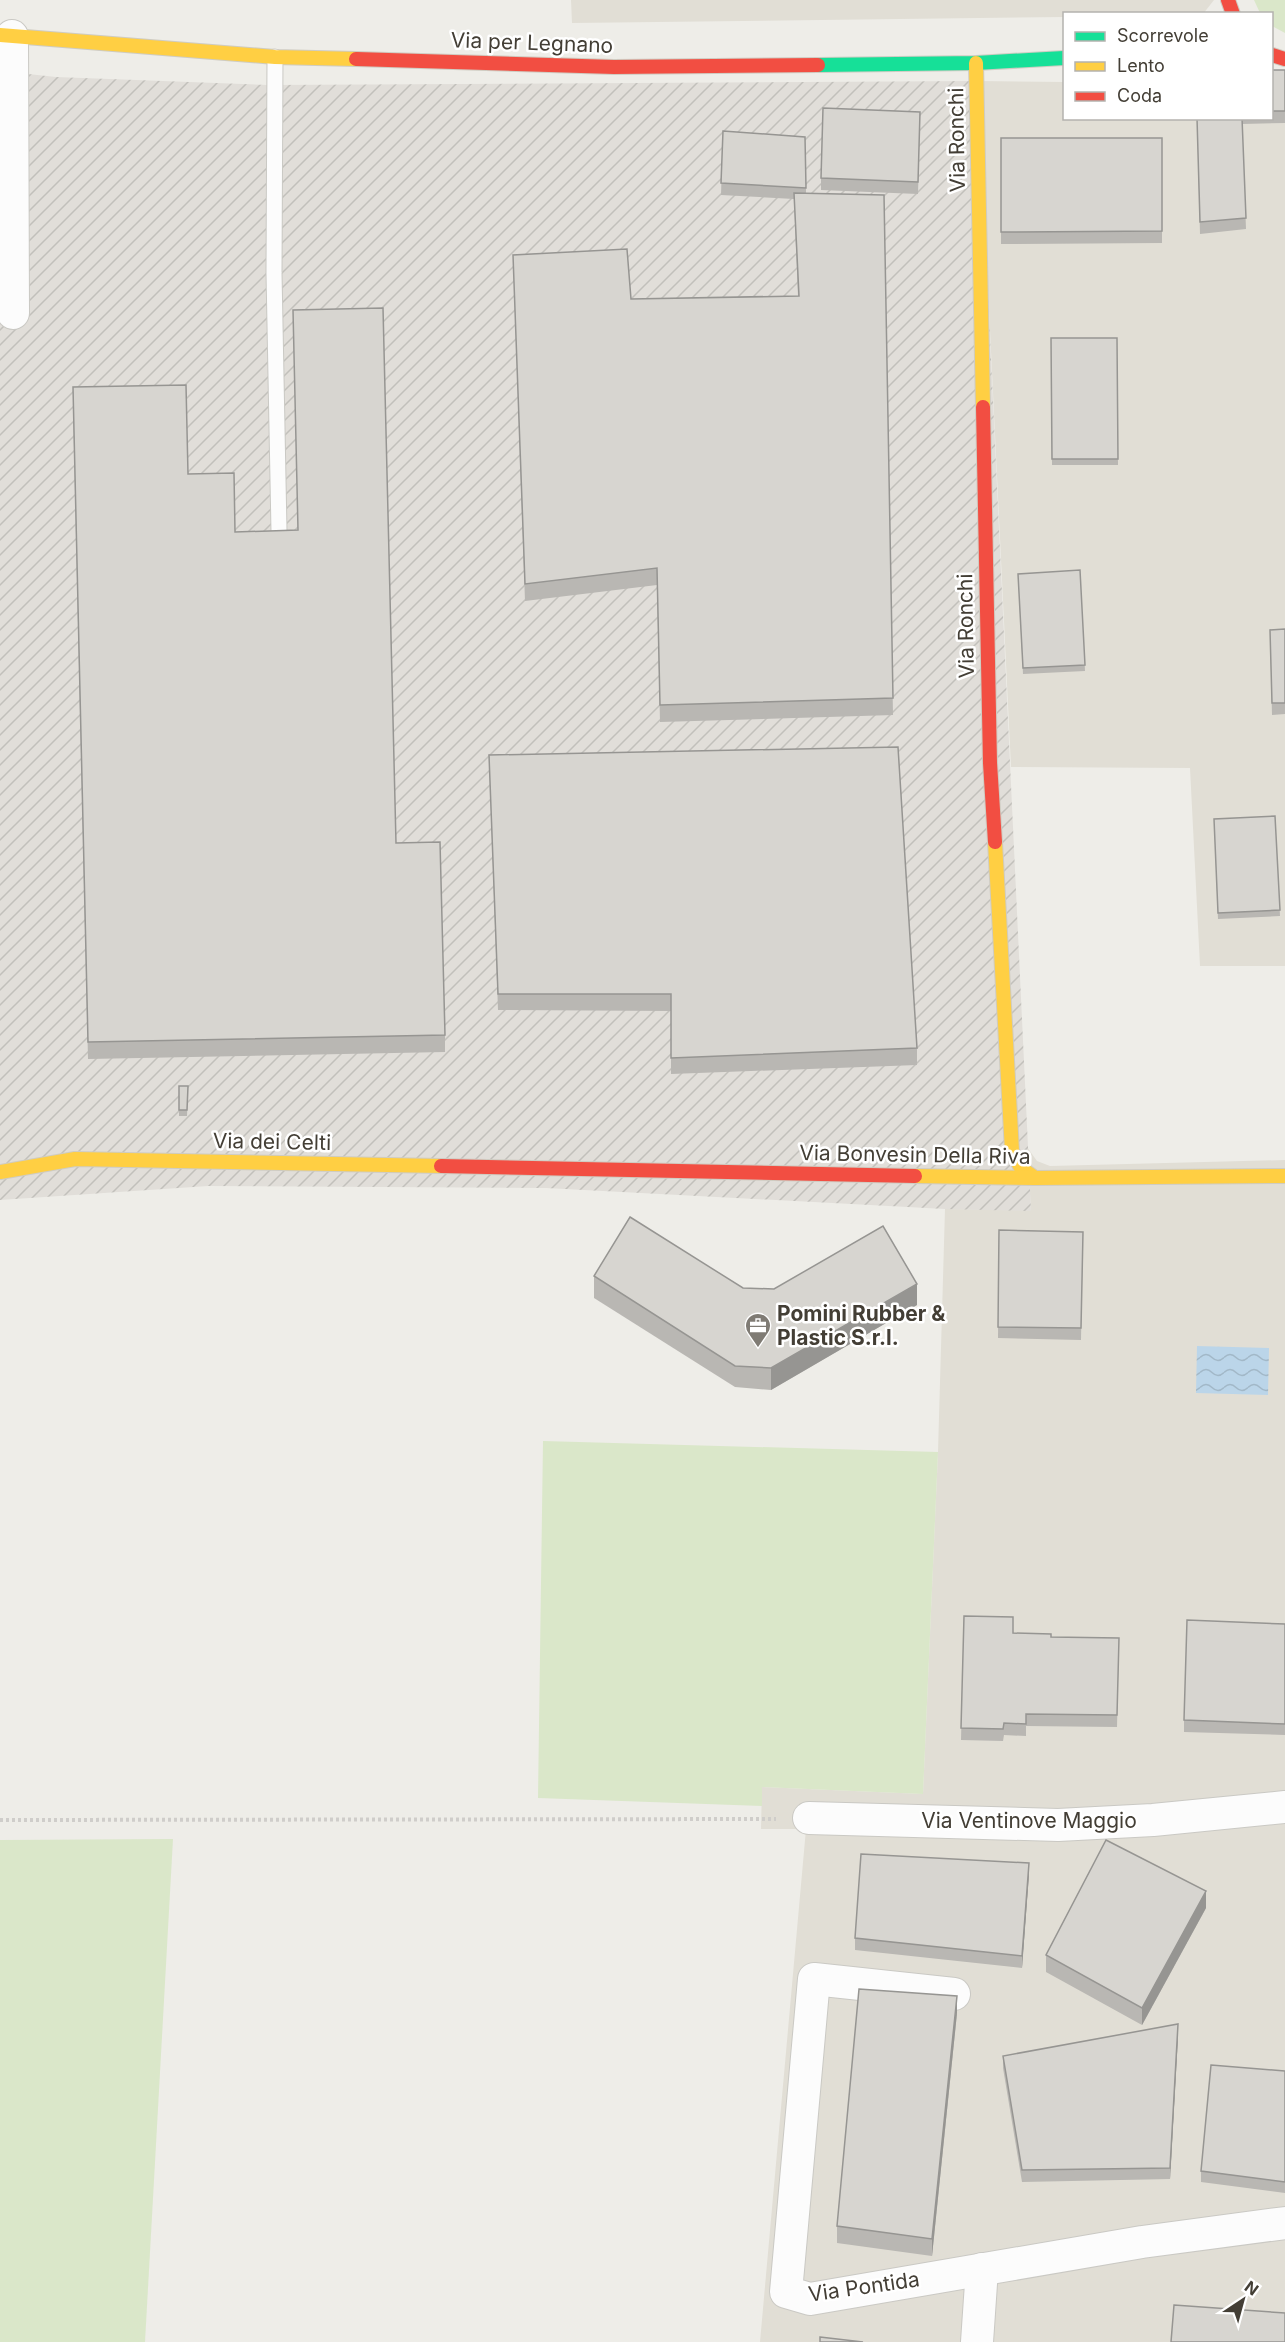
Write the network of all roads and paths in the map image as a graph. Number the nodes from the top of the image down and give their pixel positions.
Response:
1 (6, 36) edge
2 (275, 57) junction
3 (1063, 58) edge
4 (976, 63) junction
5 (6, 248) edge
6 (13, 313) dead end
7 (279, 531) edge
8 (544, 1168) joint
9 (0, 1172) edge
10 (1285, 1176) edge
11 (1035, 1178) junction
12 (1285, 1808) edge
13 (809, 1818) joint
14 (0, 1820) edge
15 (954, 1994) edge
16 (1285, 2223) edge
17 (982, 2269) junction
18 (976, 2342) edge

1 - 2 street, Via per Legnano
1 - 5 street
2 - 4 street, Via per Legnano
2 - 7 lane
3 - 4 street, Via per Legnano
4 - 11 street, Via Ronchi
5 - 6 street
8 - 9 street, Via dei Celti
8 - 11 street, Via Bonvesin Della Riva
10 - 11 street, Via Bonvesin Della Riva
12 - 13 street, Via Ventinove Maggio
13 - 14 path
15 - 17 street, Via Pontida
16 - 17 street, Via Pontida
17 - 18 street

